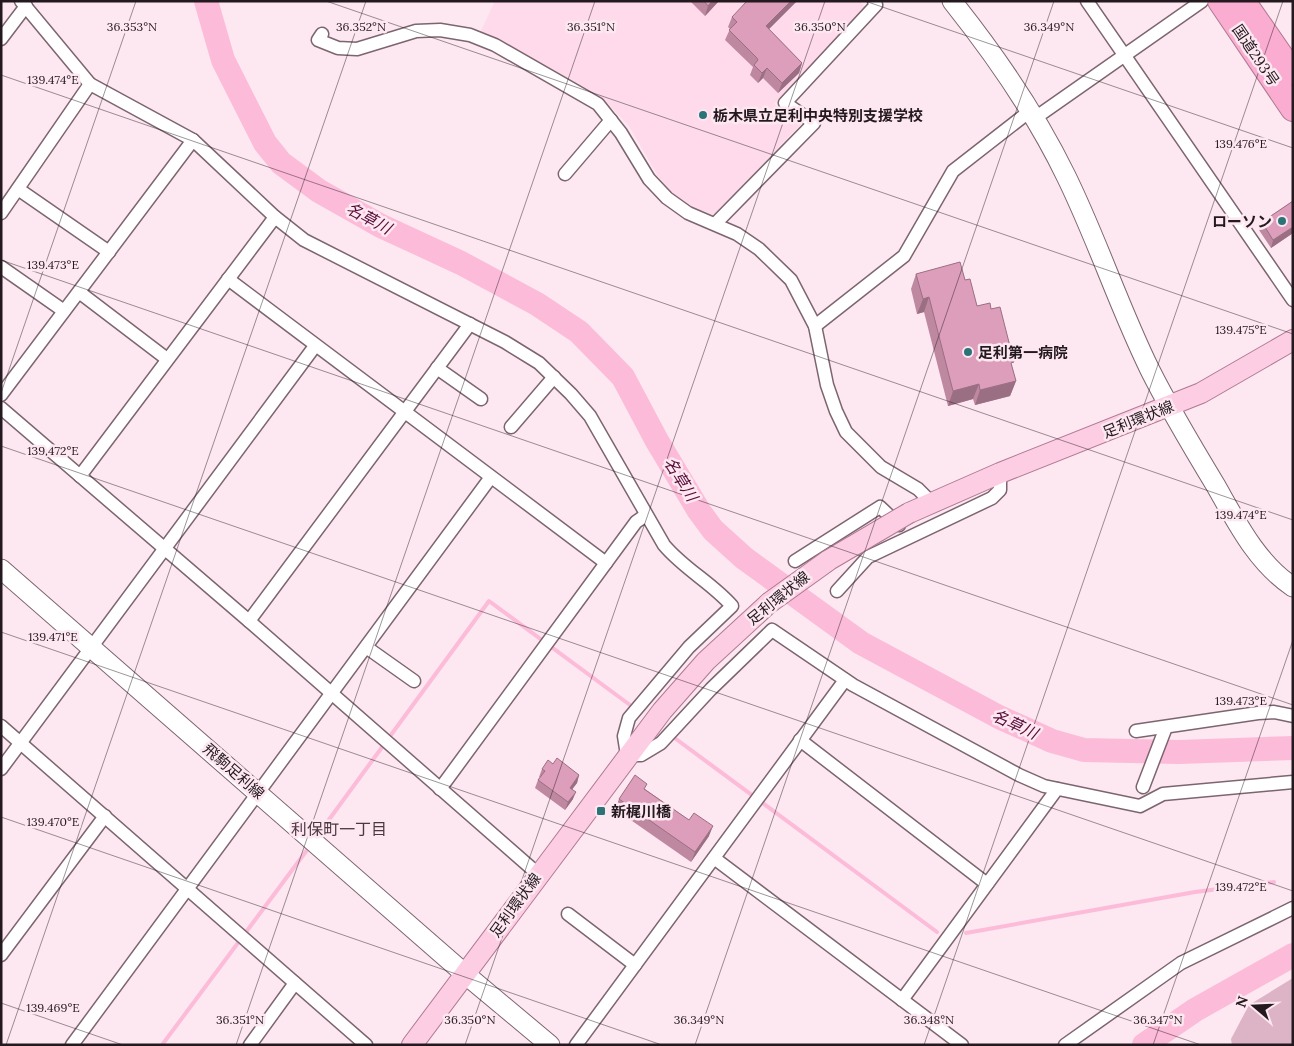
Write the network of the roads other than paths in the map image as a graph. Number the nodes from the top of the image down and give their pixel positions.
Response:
1 (874, 1) edge
2 (952, 1) edge
3 (1086, 1) edge
4 (1202, 1) edge
5 (1220, 1) edge
6 (1243, 1) edge
7 (23, 4) edge
8 (322, 34) dead end
9 (1, 39) edge
10 (1124, 55) junction
11 (1293, 73) edge
12 (90, 84) junction
13 (1293, 109) edge
14 (1032, 115) junction
15 (611, 120) junction
16 (192, 140) junction
17 (564, 174) dead end
18 (18, 189) junction
19 (1, 213) edge
20 (275, 217) junction
21 (715, 224) junction
22 (108, 252) junction
23 (1, 267) edge
24 (228, 279) junction
25 (79, 292) junction
26 (1293, 300) edge
27 (64, 311) junction
28 (470, 324) junction
29 (814, 326) junction
30 (1293, 340) edge
31 (315, 346) junction
32 (167, 359) junction
33 (437, 368) junction
34 (554, 376) junction
35 (1, 395) edge
36 (481, 399) dead end
37 (1170, 407) junction
38 (1, 408) edge
39 (404, 412) junction
40 (511, 427) dead end
41 (1000, 473) junction
42 (80, 476) junction
43 (491, 477) junction
44 (932, 503) junction
45 (646, 515) junction
46 (911, 535) junction
47 (164, 549) junction
48 (795, 561) dead end
49 (606, 563) junction
50 (1, 569) edge
51 (1293, 587) edge
52 (837, 591) dead end
53 (249, 620) junction
54 (366, 647) junction
55 (93, 648) junction
56 (845, 680) junction
57 (414, 681) dead end
58 (331, 695) junction
59 (1293, 716) edge
60 (1, 726) edge
61 (1136, 731) dead end
62 (1165, 731) junction
63 (800, 740) junction
64 (21, 743) junction
65 (627, 755) junction
66 (1, 769) edge
67 (1144, 782) dead end
68 (1293, 782) edge
69 (440, 789) junction
70 (1057, 789) junction
71 (259, 793) junction
72 (104, 816) junction
73 (714, 858) junction
74 (538, 874) junction
75 (987, 884) junction
76 (188, 889) junction
77 (1293, 908) edge
78 (568, 914) dead end
79 (1, 955) edge
80 (635, 965) junction
81 (465, 974) junction
82 (295, 983) junction
83 (902, 1000) junction
84 (72, 1045) edge
85 (250, 1045) edge
86 (366, 1045) edge
87 (412, 1045) edge
88 (550, 1045) edge
89 (576, 1045) edge
90 (962, 1045) edge
91 (1065, 1045) edge

1 - 21 street
2 - 14 street
3 - 10 street
4 - 10 street
5 - 13 highway, 国道293号
6 - 11 highway, 国道293号
7 - 9 street
7 - 12 street
8 - 15 street
10 - 14 street
10 - 26 street
12 - 16 street
12 - 18 street
14 - 29 street
14 - 37 street
15 - 17 street
15 - 21 street
16 - 20 street
16 - 22 street
18 - 19 street
18 - 22 street
20 - 24 street
20 - 28 street
21 - 29 street
22 - 25 street
23 - 27 street
24 - 31 street
24 - 32 street
25 - 27 street
25 - 32 street
27 - 35 street
28 - 33 street
28 - 34 street
29 - 44 street
30 - 37 main road, 足利環状線
31 - 39 street
31 - 47 street
32 - 42 street
33 - 36 street
33 - 39 street
34 - 40 street
34 - 45 street
37 - 41 main road, 足利環状線
37 - 51 street
38 - 42 street
39 - 43 street
39 - 53 street
41 - 44 main road, 足利環状線
41 - 46 street
42 - 47 street
43 - 49 street
43 - 54 street
44 - 65 main road, 足利環状線, bridge
45 - 49 street
45 - 65 street
46 - 48 street
46 - 52 street
47 - 53 street
47 - 55 street
49 - 69 street
50 - 55 street, 飛駒足利線
53 - 58 street
54 - 57 street
54 - 58 street
55 - 64 street
55 - 71 street, 飛駒足利線
56 - 63 street
56 - 65 street
56 - 70 street
58 - 69 street
58 - 71 street
59 - 62 street
60 - 64 street
61 - 62 street
62 - 67 street
63 - 73 street
63 - 75 street
64 - 66 street
64 - 72 street
65 - 74 main road, 足利環状線
68 - 70 street
69 - 74 street
70 - 75 street
71 - 76 street
71 - 81 street, 飛駒足利線
72 - 76 street
72 - 79 street
73 - 80 street
73 - 83 street
74 - 81 main road, 足利環状線
75 - 83 street
76 - 82 street
76 - 84 street
77 - 91 street
78 - 80 street
80 - 89 street
81 - 87 main road, 足利環状線
81 - 88 street, 飛駒足利線
82 - 85 street
82 - 86 street
83 - 90 street

